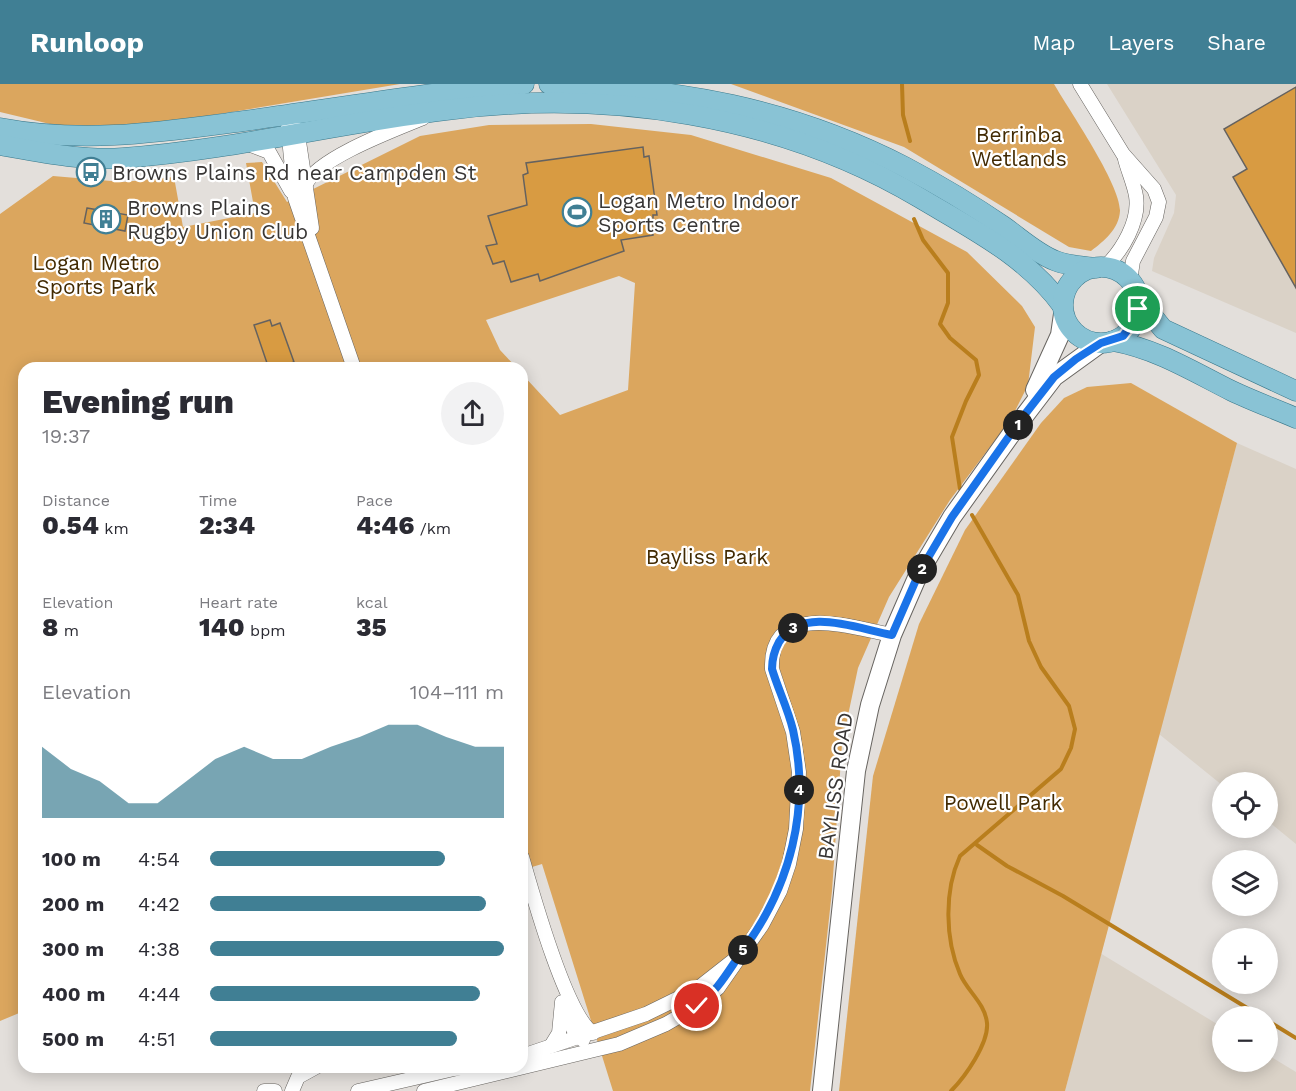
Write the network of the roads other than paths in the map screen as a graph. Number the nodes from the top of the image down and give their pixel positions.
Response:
1 (525, 84) edge
2 (549, 84) edge
3 (1080, 84) edge
4 (445, 110) junction
5 (289, 115) junction
6 (0, 128) edge
7 (293, 136) junction
8 (241, 143) junction
9 (0, 145) edge
10 (1123, 154) junction
11 (306, 184) junction
12 (296, 198) junction
13 (310, 236) junction
14 (1100, 267) junction
15 (1134, 289) junction
16 (1063, 310) junction
17 (1107, 342) junction
18 (352, 362) edge
19 (1296, 391) edge
20 (1022, 418) junction
21 (1296, 418) edge
22 (892, 635) junction
23 (528, 876) edge
24 (738, 957) junction
25 (564, 988) junction
26 (697, 1006) junction
27 (593, 1033) junction
28 (577, 1037) junction
29 (551, 1046) junction
30 (528, 1053) edge
31 (582, 1054) junction
32 (528, 1067) edge
33 (305, 1073) edge
34 (440, 1073) edge
35 (501, 1073) edge
36 (264, 1091) edge
37 (275, 1091) edge
38 (292, 1091) edge
39 (358, 1091) edge
40 (424, 1091) edge
41 (461, 1091) edge
42 (822, 1091) edge

1 - 5 main road
2 - 14 main road
3 - 10 street
4 - 7 main road
4 - 11 street
4 - 16 main road
5 - 6 main road
5 - 7 street
7 - 8 main road
7 - 11 street
7 - 12 street
8 - 9 main road
8 - 12 street
10 - 14 street
10 - 15 street
11 - 13 street
12 - 13 street
13 - 18 street
14 - 15 main road
14 - 16 main road
15 - 17 main road
15 - 19 main road
16 - 17 main road
16 - 20 street, BAYLISS ROAD
17 - 20 street, BAYLISS ROAD
17 - 21 main road
20 - 22 street, BAYLISS ROAD
22 - 24 street
22 - 42 street, BAYLISS ROAD
23 - 25 street
24 - 26 street
24 - 27 street
25 - 27 street
25 - 28 street
25 - 29 street
26 - 28 street
26 - 31 street
27 - 28 street
28 - 29 street
29 - 30 street
31 - 32 street
31 - 41 street
33 - 38 street
34 - 39 street
35 - 40 street
36 - 37 street

